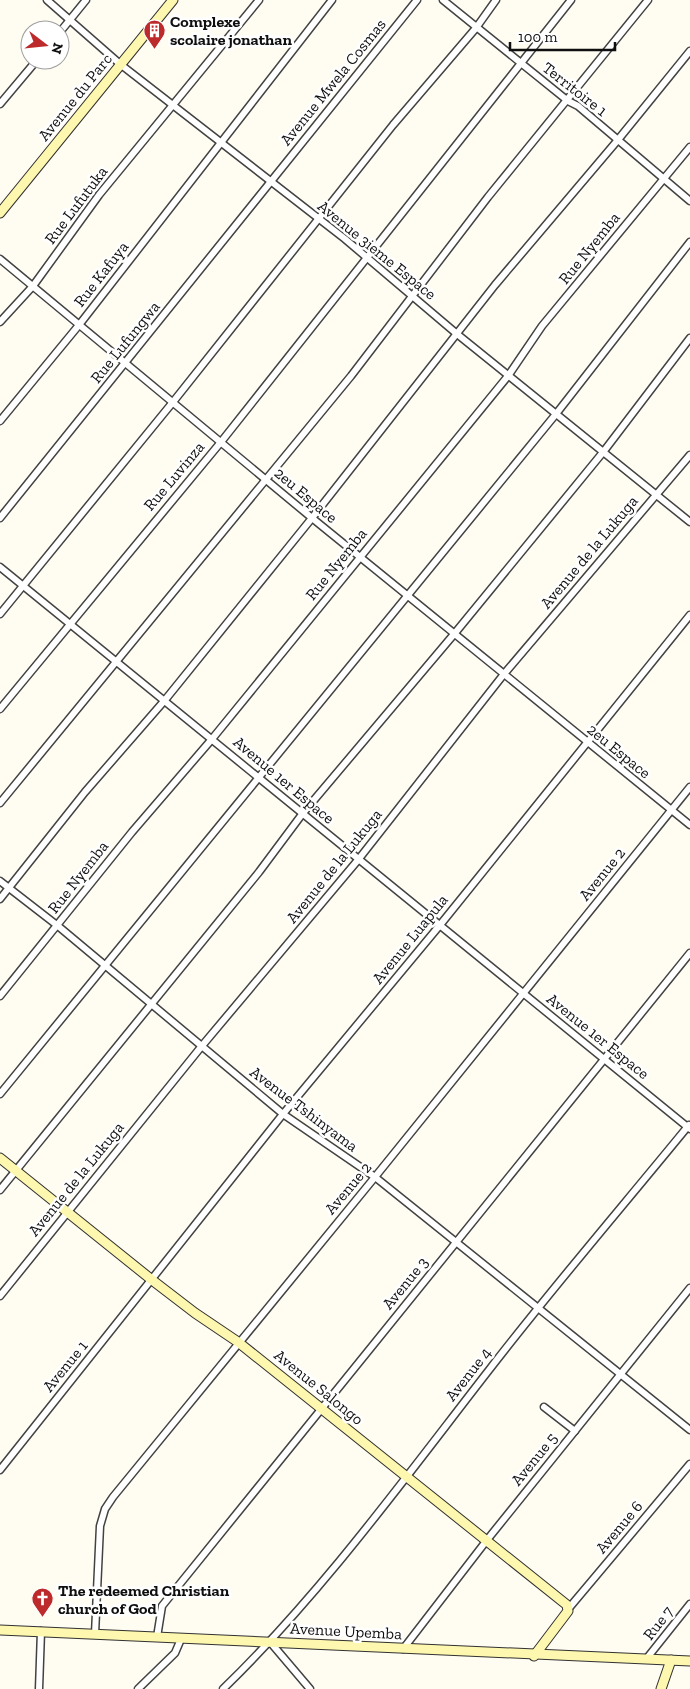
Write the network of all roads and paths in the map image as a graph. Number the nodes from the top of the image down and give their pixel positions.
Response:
1 (47, 0) edge
2 (86, 0) edge
3 (173, 0) edge
4 (259, 0) edge
5 (332, 0) edge
6 (418, 0) edge
7 (443, 0) edge
8 (496, 0) edge
9 (571, 0) edge
10 (648, 0) edge
11 (71, 19) junction
12 (476, 28) junction
13 (690, 50) edge
14 (120, 64) junction
15 (521, 64) junction
16 (28, 70) edge
17 (568, 101) junction
18 (0, 104) edge
19 (174, 105) junction
20 (617, 141) junction
21 (221, 142) junction
22 (690, 147) edge
23 (662, 180) junction
24 (270, 181) junction
25 (690, 201) edge
26 (0, 213) edge
27 (317, 219) junction
28 (690, 242) edge
29 (366, 258) junction
30 (0, 259) edge
31 (33, 286) junction
32 (411, 295) junction
33 (0, 322) edge
34 (79, 326) junction
35 (457, 334) junction
36 (690, 338) edge
37 (127, 363) junction
38 (508, 376) junction
39 (173, 402) junction
40 (556, 414) junction
41 (0, 421) edge
42 (221, 442) junction
43 (604, 451) junction
44 (690, 455) edge
45 (266, 479) junction
46 (656, 494) junction
47 (0, 518) edge
48 (312, 518) junction
49 (690, 522) edge
50 (360, 556) junction
51 (0, 567) edge
52 (23, 586) junction
53 (408, 595) junction
54 (0, 614) edge
55 (690, 615) edge
56 (71, 624) junction
57 (455, 633) junction
58 (118, 662) junction
59 (504, 674) junction
60 (164, 700) junction
61 (0, 709) edge
62 (212, 739) junction
63 (586, 742) junction
64 (260, 777) junction
65 (690, 787) edge
66 (0, 803) edge
67 (671, 810) junction
68 (303, 813) junction
69 (690, 825) edge
70 (358, 860) junction
71 (0, 881) edge
72 (9, 888) junction
73 (0, 899) edge
74 (440, 925) junction
75 (58, 926) junction
76 (690, 953) edge
77 (106, 966) junction
78 (523, 994) junction
79 (0, 996) edge
80 (151, 1004) junction
81 (201, 1047) junction
82 (604, 1060) junction
83 (0, 1094) edge
84 (283, 1114) junction
85 (689, 1126) edge
86 (0, 1158) edge
87 (15, 1171) junction
88 (375, 1178) junction
89 (0, 1190) edge
90 (68, 1211) junction
91 (456, 1242) junction
92 (152, 1280) junction
93 (690, 1288) edge
94 (0, 1296) edge
95 (538, 1307) junction
96 (238, 1342) junction
97 (620, 1375) junction
98 (544, 1407) dead end
99 (321, 1408) junction
100 (690, 1430) edge
101 (574, 1431) junction
102 (690, 1464) edge
103 (0, 1470) edge
104 (406, 1476) junction
105 (487, 1540) junction
106 (690, 1604) edge
107 (569, 1608) junction
108 (0, 1630) edge
109 (41, 1632) junction
110 (95, 1634) junction
111 (157, 1637) junction
112 (181, 1639) junction
113 (271, 1643) junction
114 (403, 1649) junction
115 (534, 1656) junction
116 (647, 1658) junction
117 (671, 1660) junction
118 (690, 1661) edge
119 (39, 1689) edge
120 (138, 1689) edge
121 (223, 1689) edge
122 (310, 1689) edge
123 (661, 1689) edge

1 - 11 street, Avenue 3ieme Espace
2 - 11 street
3 - 14 street, Avenue du Parc
4 - 19 street, Rue Lufutuka
5 - 21 street, Rue Kafuya
6 - 24 street, Avenue Mwela Cosmas
7 - 12 street, Territoire 1
8 - 12 street
9 - 15 street, Rue Luvinza
10 - 17 street
11 - 14 street, Avenue 3ieme Espace
12 - 15 street, Territoire 1
12 - 27 street
13 - 20 street
14 - 19 street, Avenue 3ieme Espace
14 - 26 street, Avenue du Parc
15 - 17 street, Territoire 1
15 - 29 street, Rue Luvinza
16 - 18 street
17 - 20 street, Territoire 1
17 - 32 street
19 - 21 street, Avenue 3ieme Espace
19 - 31 street, Rue Lufutuka
20 - 23 street, Territoire 1
20 - 35 street
21 - 24 street, Avenue 3ieme Espace
21 - 34 street, Rue Kafuya
22 - 23 street, Rue Nyemba
23 - 25 street, Territoire 1
23 - 38 street, Rue Nyemba
24 - 27 street, Avenue 3ieme Espace
24 - 37 street, Rue Lufungwa
27 - 29 street, Avenue 3ieme Espace
27 - 39 street
28 - 40 street
29 - 32 street, Avenue 3ieme Espace
29 - 42 street, Rue Luvinza
30 - 31 street, 2eu Espace
31 - 33 street, Rue Lufutuka
31 - 34 street, 2eu Espace
32 - 35 street, Avenue 3ieme Espace
32 - 45 street
34 - 37 street, 2eu Espace
34 - 41 street, Rue Kafuya
35 - 38 street, Avenue 3ieme Espace
35 - 48 street
36 - 43 street
37 - 39 street, 2eu Espace
37 - 47 street, Rue Lufungwa
38 - 40 street, Avenue 3ieme Espace
38 - 50 street, Rue Nyemba
39 - 42 street, 2eu Espace
39 - 52 street
40 - 43 street, Avenue 3ieme Espace
40 - 53 street
42 - 45 street, 2eu Espace
42 - 56 street, Rue Luvinza
43 - 46 street, Avenue 3ieme Espace
43 - 57 street
44 - 46 street, Avenue de la Lukuga
45 - 48 street, 2eu Espace
45 - 58 street
46 - 49 street, Avenue 3ieme Espace
46 - 59 street, Avenue de la Lukuga
48 - 50 street, 2eu Espace
48 - 60 street
50 - 53 street, 2eu Espace
50 - 62 street, Rue Nyemba
51 - 52 street, Avenue 1er Espace
52 - 54 street
52 - 56 street, Avenue 1er Espace
53 - 57 street, 2eu Espace
53 - 64 street
55 - 63 street, Avenue Luapula
56 - 58 street, Avenue 1er Espace
56 - 61 street, Rue Luvinza
57 - 59 street, 2eu Espace
57 - 68 street
58 - 60 street, Avenue 1er Espace
58 - 66 street
59 - 63 street, 2eu Espace
59 - 70 street, Avenue de la Lukuga
60 - 62 street, Avenue 1er Espace
60 - 72 street
62 - 64 street, Avenue 1er Espace
62 - 75 street, Rue Nyemba
63 - 67 street, 2eu Espace
63 - 74 street, Avenue Luapula
64 - 68 street, Avenue 1er Espace
64 - 77 street
65 - 67 street, Avenue 2
67 - 69 street, 2eu Espace
67 - 78 street, Avenue 2
68 - 70 street, Avenue 1er Espace
68 - 80 street
70 - 74 street, Avenue 1er Espace
70 - 81 street, Avenue de la Lukuga
71 - 72 street, Avenue Tshinyama
72 - 73 street
72 - 75 street, Avenue Tshinyama
74 - 78 street, Avenue 1er Espace
74 - 84 street, Avenue Luapula
75 - 77 street, Avenue Tshinyama
75 - 79 street, Rue Nyemba
76 - 82 street, Avenue 3
77 - 80 street, Avenue Tshinyama
77 - 83 street
78 - 82 street, Avenue 1er Espace
78 - 88 street, Avenue 2
80 - 81 street, Avenue Tshinyama
80 - 87 street
81 - 84 street, Avenue Tshinyama
81 - 90 street, Avenue de la Lukuga
82 - 85 street, Avenue 1er Espace
82 - 91 street, Avenue 3
84 - 88 street, Avenue Tshinyama
84 - 92 street, Avenue Luapula
85 - 95 street, Avenue 4
86 - 87 street, Avenue Salongo
87 - 89 street
87 - 90 street, Avenue Salongo
88 - 91 street, Avenue Tshinyama
88 - 96 street, Avenue 2
90 - 92 street, Avenue Salongo
90 - 94 street, Avenue de la Lukuga
91 - 95 street, Avenue Tshinyama
91 - 99 street, Avenue 3
92 - 96 street, Avenue Salongo
92 - 103 street, Avenue 1
93 - 97 street, Avenue 5
95 - 97 street, Avenue Tshinyama
95 - 104 street, Avenue 4
96 - 99 street, Avenue Salongo
96 - 110 street, Avenue 2
97 - 100 street, Avenue Tshinyama
97 - 101 street, Avenue 5
98 - 101 street
99 - 104 street, Avenue Salongo
99 - 111 street, Avenue 3
101 - 105 street, Avenue 5
102 - 107 street, Avenue 6
104 - 105 street, Avenue Salongo
104 - 113 street, Avenue 4
105 - 107 street, Avenue Salongo
105 - 114 street, Avenue 5
106 - 116 street, Rue 7
107 - 115 street
108 - 109 street, Avenue Upemba
109 - 110 street, Avenue Upemba
109 - 119 street
110 - 111 street, Avenue Upemba
111 - 112 street, Avenue Upemba
112 - 113 street, Avenue Upemba
112 - 120 street
113 - 114 street, Avenue Upemba
113 - 121 street, Avenue 4
113 - 122 street
114 - 115 street, Avenue Upemba
115 - 116 street, Avenue Upemba
116 - 117 street, Avenue Upemba
117 - 118 street, Avenue Upemba
117 - 123 street

